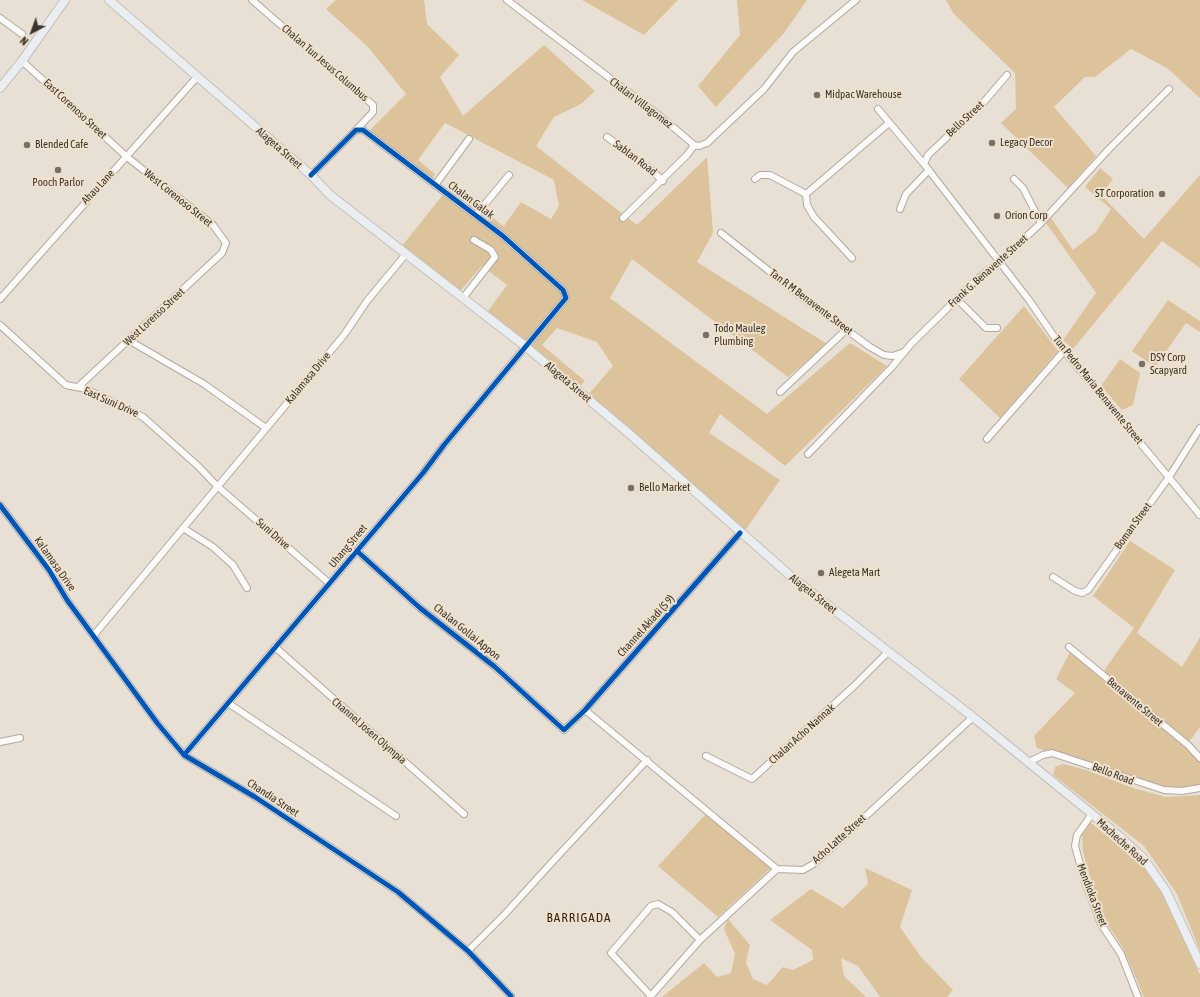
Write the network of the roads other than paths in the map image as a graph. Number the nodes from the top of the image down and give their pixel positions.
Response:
1 (65, 0) edge
2 (109, 0) edge
3 (252, 0) edge
4 (507, 0) edge
5 (856, 0) edge
6 (0, 18) edge
7 (22, 34) dead end
8 (22, 61) junction
9 (1007, 74) dead end
10 (197, 76) junction
11 (0, 88) edge
12 (1169, 89) dead end
13 (878, 109) dead end
14 (889, 123) junction
15 (356, 130) junction
16 (607, 137) dead end
17 (469, 139) dead end
18 (692, 145) junction
19 (127, 157) junction
20 (924, 164) junction
21 (929, 170) junction
22 (509, 175) dead end
23 (311, 176) junction
24 (755, 179) dead end
25 (1014, 179) dead end
26 (663, 181) junction
27 (436, 185) junction
28 (806, 194) junction
29 (900, 209) dead end
30 (476, 216) junction
31 (623, 218) dead end
32 (1041, 223) junction
33 (720, 233) dead end
34 (474, 240) dead end
35 (226, 243) joint
36 (406, 254) junction
37 (852, 258) dead end
38 (999, 262) junction
39 (463, 298) junction
40 (0, 299) edge
41 (956, 299) junction
42 (0, 325) edge
43 (997, 328) dead end
44 (847, 329) junction
45 (130, 341) junction
46 (525, 346) junction
47 (906, 351) junction
48 (1064, 351) junction
49 (78, 387) junction
50 (780, 392) dead end
51 (266, 428) junction
52 (1200, 428) edge
53 (987, 439) dead end
54 (808, 454) dead end
55 (1169, 477) junction
56 (217, 486) junction
57 (0, 505) edge
58 (1200, 515) edge
59 (183, 528) junction
60 (740, 533) junction
61 (357, 551) junction
62 (1053, 577) dead end
63 (329, 584) junction
64 (248, 588) dead end
65 (94, 634) junction
66 (275, 647) junction
67 (1069, 647) dead end
68 (888, 652) junction
69 (228, 704) junction
70 (585, 710) junction
71 (973, 717) junction
72 (564, 730) joint
73 (20, 738) dead end
74 (0, 742) edge
75 (184, 755) junction
76 (706, 756) dead end
77 (1200, 758) edge
78 (647, 760) junction
79 (1029, 762) junction
80 (1200, 788) edge
81 (464, 814) dead end
82 (1092, 814) junction
83 (396, 816) dead end
84 (777, 869) junction
85 (700, 940) junction
86 (468, 951) junction
87 (1200, 964) edge
88 (512, 996) dead end
89 (651, 997) edge
90 (1138, 997) edge

1 - 8 main road
2 - 10 main road, Alageta Street
3 - 15 street, Chalan Tun Jesus Columbus
4 - 18 street, Chalan Villagomez
5 - 18 street
6 - 7 street
8 - 11 main road
8 - 19 street, East Corenoso Street
9 - 20 street, Bello Street
10 - 19 street, Ahau Lane
10 - 23 main road, Alageta Street
12 - 32 street, Frank G. Benavente Street
13 - 14 street, Tun Pedro Maria Benavente Street
14 - 20 street, Tun Pedro Maria Benavente Street
14 - 28 street
15 - 23 street
15 - 27 street, Chalan Galak
16 - 26 street, Sablan Road
17 - 27 street
18 - 26 street
19 - 35 street, West Corenoso Street
19 - 40 street, Ahau Lane
20 - 21 street, Tun Pedro Maria Benavente Street
21 - 29 street
21 - 38 street, Tun Pedro Maria Benavente Street
22 - 30 street
23 - 36 main road, Alageta Street
24 - 28 street
25 - 32 street
26 - 31 street
27 - 30 street, Chalan Galak
28 - 37 street
30 - 46 street, Chalan Galak
32 - 38 street, Frank G. Benavente Street
33 - 44 street, Tan R M Benavente Street
34 - 39 street
35 - 45 street, West Lorenso Street
36 - 39 main road, Alageta Street
36 - 51 street, Kalamasa Drive
38 - 41 street, Frank G. Benavente Street
38 - 48 street, Tun Pedro Maria Benavente Street
39 - 46 main road, Alageta Street
41 - 43 street
41 - 47 street, Frank G. Benavente Street
42 - 49 street, East Suni Drive
44 - 47 street, Tan R M Benavente Street
44 - 50 street
45 - 49 street, West Lorenso Street
45 - 51 street
46 - 60 main road, Alageta Street
46 - 61 street, Uhang Street
47 - 54 street, Frank G. Benavente Street
48 - 53 street
48 - 55 street, Tun Pedro Maria Benavente Street
49 - 56 street, East Suni Drive
51 - 56 street, Kalamasa Drive
52 - 55 street, Boman Street
55 - 58 street, Tun Pedro Maria Benavente Street
55 - 62 street, Boman Street
56 - 59 street, Kalamasa Drive
56 - 63 street, Suni Drive
57 - 65 street, Kalamasa Drive
59 - 64 street
59 - 65 street, Kalamasa Drive
60 - 68 main road, Alageta Street
60 - 70 street, Channel Akiadi (S 9)
61 - 63 street, Uhang Street
61 - 72 street, Chalan Gollai Appon
63 - 66 street, Uhang Street
65 - 75 street, Chandia Street
66 - 69 street, Uhang Street
66 - 81 street, Channel Josen Olympia
67 - 77 street, Benavente Street
68 - 71 main road, Alageta Street
68 - 76 street, Chalan Acho Nannak
69 - 75 street, Uhang Street
69 - 83 street
70 - 72 street, Channel Akiadi (S 9)
70 - 78 street
71 - 79 main road, Alageta Street
71 - 84 street, Acho Latte Street
73 - 74 street
75 - 86 street, Chandia Street
78 - 84 street
78 - 86 street
79 - 80 street, Bello Road
79 - 82 main road, Macheche Road
82 - 87 main road, Macheche Road
82 - 90 street, Mendioka Street
84 - 85 street
85 - 89 street
85 - 89 street
86 - 88 street, Chandia Street

